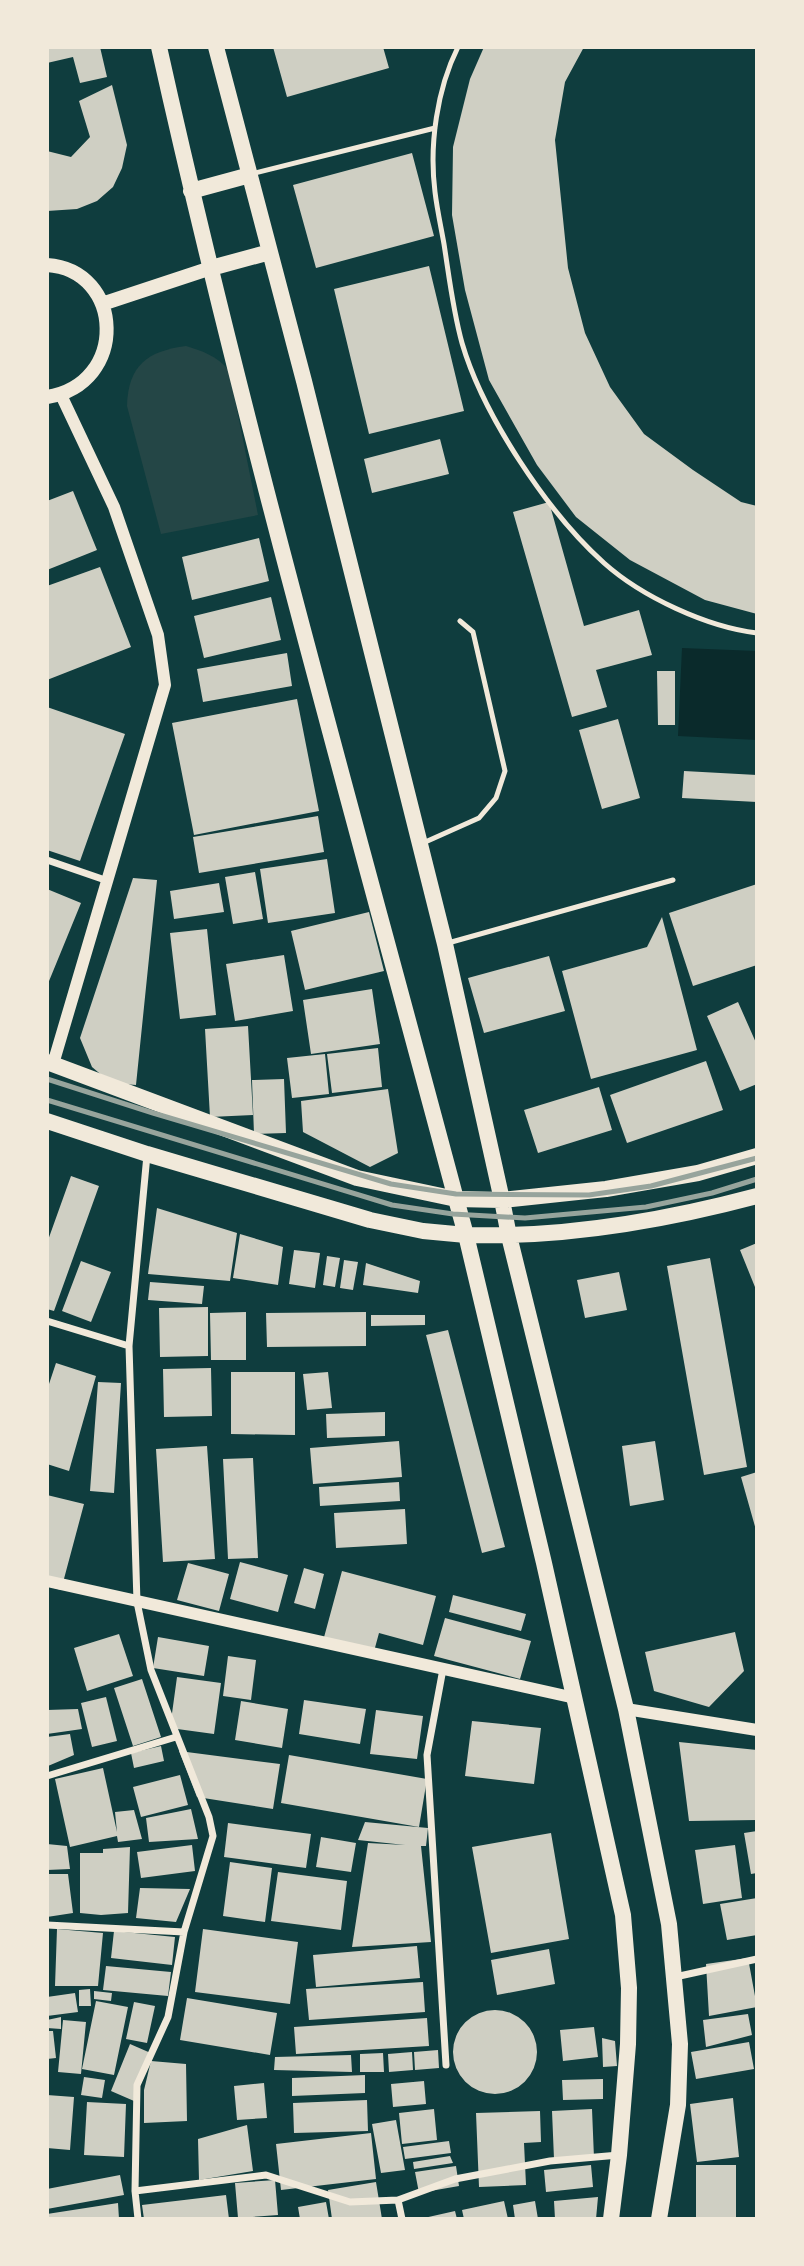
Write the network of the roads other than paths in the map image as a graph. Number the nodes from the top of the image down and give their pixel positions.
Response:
1 (159, 47) edge
2 (216, 47) edge
3 (458, 47) edge
4 (435, 128) junction
5 (250, 175) junction
6 (191, 191) junction
7 (270, 252) junction
8 (47, 265) edge
9 (211, 268) junction
10 (102, 304) junction
11 (54, 396) edge
12 (460, 621) dead end
13 (757, 633) edge
14 (420, 844) junction
15 (47, 860) edge
16 (673, 880) dead end
17 (108, 882) junction
18 (445, 944) junction
19 (50, 1063) edge
20 (47, 1121) edge
21 (147, 1154) junction
22 (757, 1156) edge
23 (757, 1196) edge
24 (456, 1199) junction
25 (502, 1200) junction
26 (466, 1235) junction
27 (509, 1236) junction
28 (47, 1321) edge
29 (129, 1346) junction
30 (47, 1581) edge
31 (137, 1602) junction
32 (443, 1669) junction
33 (575, 1698) junction
34 (626, 1709) junction
35 (757, 1730) edge
36 (176, 1737) junction
37 (47, 1776) edge
38 (47, 1925) edge
39 (184, 1932) junction
40 (757, 1959) edge
41 (675, 1977) junction
42 (446, 2065) dead end
43 (619, 2155) junction
44 (135, 2191) junction
45 (398, 2200) junction
46 (138, 2219) edge
47 (402, 2219) edge
48 (611, 2219) edge
49 (659, 2219) edge

1 - 6 main road
2 - 5 main road
3 - 4 lane
4 - 5 lane
4 - 13 lane
5 - 6 main road
5 - 7 main road
6 - 9 main road
7 - 9 main road
7 - 14 main road
8 - 10 main road
9 - 10 main road
9 - 24 main road
10 - 11 main road
11 - 17 street
12 - 14 lane
14 - 18 main road
15 - 17 street
16 - 18 lane
17 - 19 street
18 - 25 main road
19 - 24 main road
20 - 21 main road
21 - 26 main road
21 - 29 street
22 - 25 main road
23 - 27 main road
24 - 25 main road
24 - 26 main road
25 - 27 main road
26 - 27 main road
26 - 33 main road
27 - 34 main road
28 - 29 street
29 - 31 street
30 - 31 street
31 - 32 street
31 - 36 street
32 - 33 street
32 - 42 street
33 - 43 main road
34 - 35 street
34 - 41 main road
36 - 37 street
36 - 39 street
38 - 39 street
39 - 44 street
40 - 41 street
41 - 49 main road
43 - 45 street
43 - 48 main road
44 - 45 street
44 - 46 street
45 - 47 street

